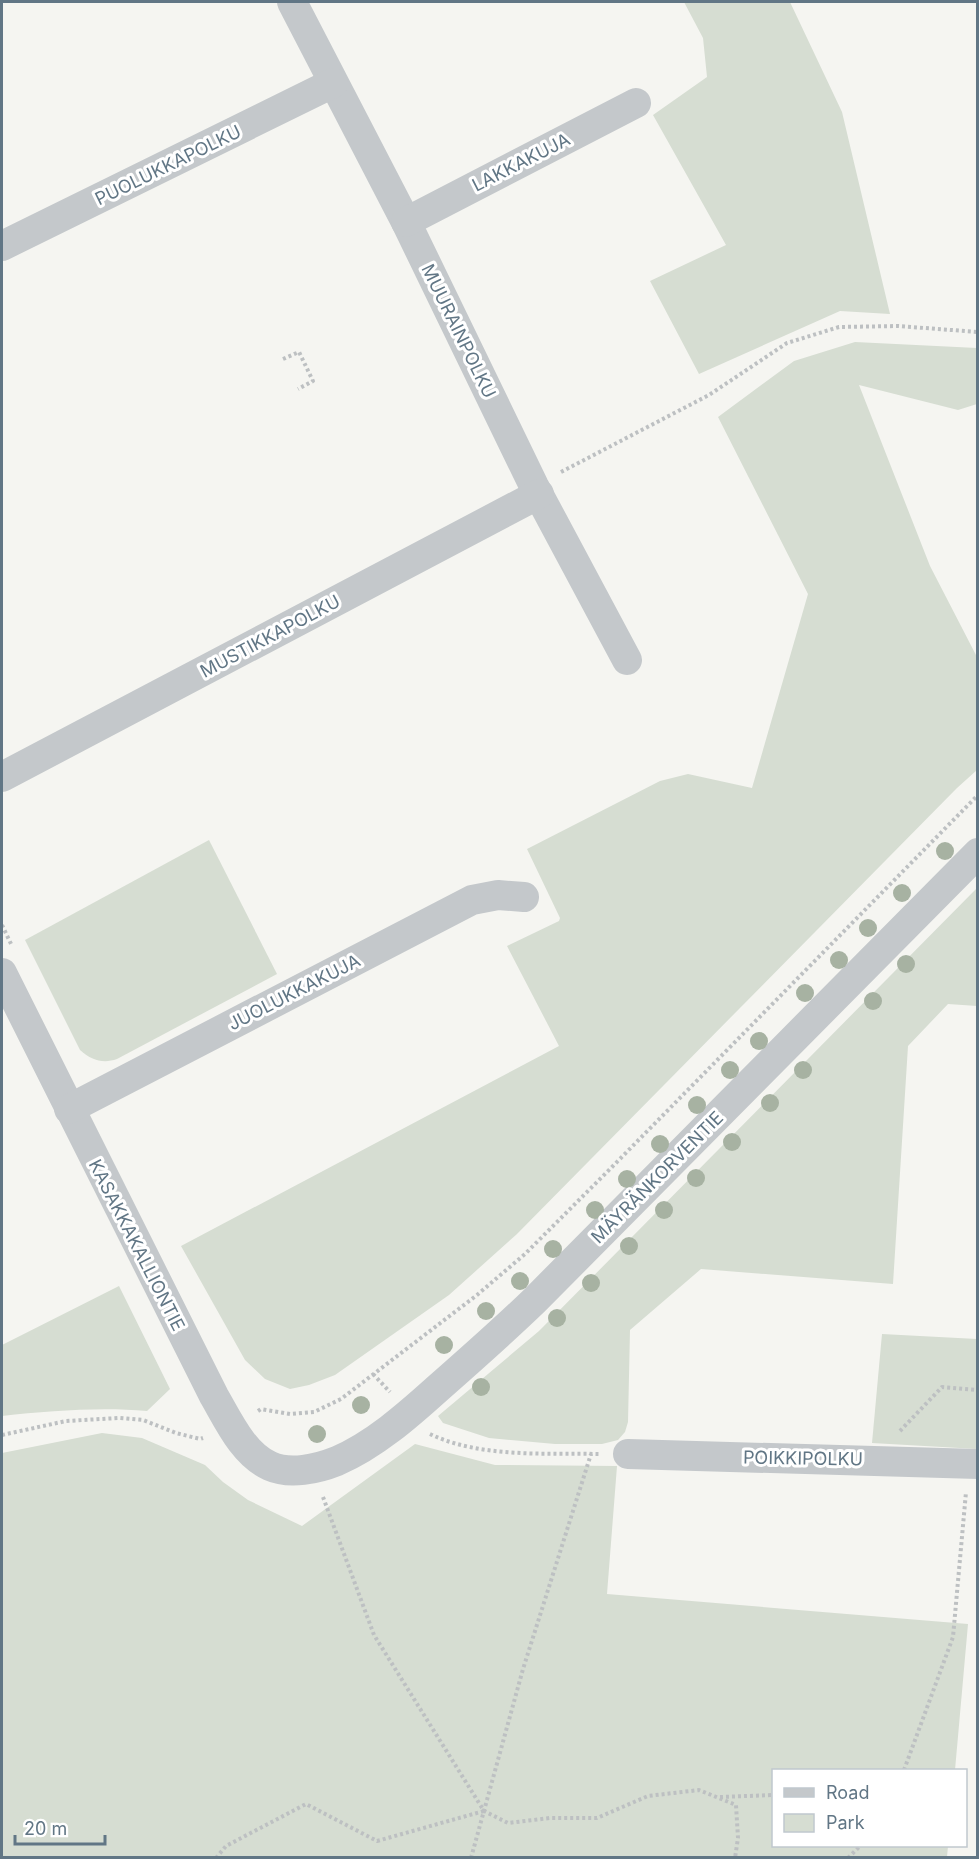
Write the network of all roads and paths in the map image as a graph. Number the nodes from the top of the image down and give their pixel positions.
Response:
1 (292, 2) edge
2 (333, 83) junction
3 (636, 102) dead end
4 (406, 222) junction
5 (2, 246) edge
6 (978, 332) edge
7 (283, 359) dead end
8 (298, 389) dead end
9 (536, 490) junction
10 (627, 660) dead end
11 (2, 777) edge
12 (978, 795) edge
13 (978, 853) edge
14 (524, 897) dead end
15 (2, 973) edge
16 (69, 1109) junction
17 (373, 1374) junction
18 (978, 1390) edge
19 (394, 1398) dead end
20 (261, 1409) dead end
21 (427, 1432) dead end
22 (2, 1435) edge
23 (208, 1436) dead end
24 (591, 1454) junction
25 (628, 1454) joint
26 (890, 1460) junction
27 (973, 1464) edge
28 (312, 1468) junction
29 (904, 1769) edge
30 (772, 1795) edge
31 (718, 1797) junction
32 (484, 1811) junction
33 (216, 1857) edge
34 (471, 1857) edge
35 (735, 1857) edge

1 - 2 street, MUURAINPOLKU
2 - 4 street, MUURAINPOLKU
2 - 5 street, PUOLUKKAPOLKU
3 - 4 street, LAKKAKUJA
4 - 9 street, MUURAINPOLKU
6 - 9 path
7 - 8 path
9 - 10 street, MUURAINPOLKU
9 - 11 street, MUSTIKKAPOLKU
12 - 17 path
13 - 28 street, MÄYRÄNKORVENTIE
14 - 16 street, JUOLUKKAKUJA
15 - 16 street, KASAKKAKALLIONTIE
16 - 28 street, KASAKKAKALLIONTIE
17 - 19 path
17 - 20 path
18 - 26 path
21 - 24 path
22 - 23 path
24 - 25 path
24 - 32 path
25 - 26 street, POIKKIPOLKU
26 - 27 street, POIKKIPOLKU
27 - 29 path
28 - 32 path
30 - 31 path
31 - 32 path
31 - 35 path
32 - 33 path
32 - 34 path

